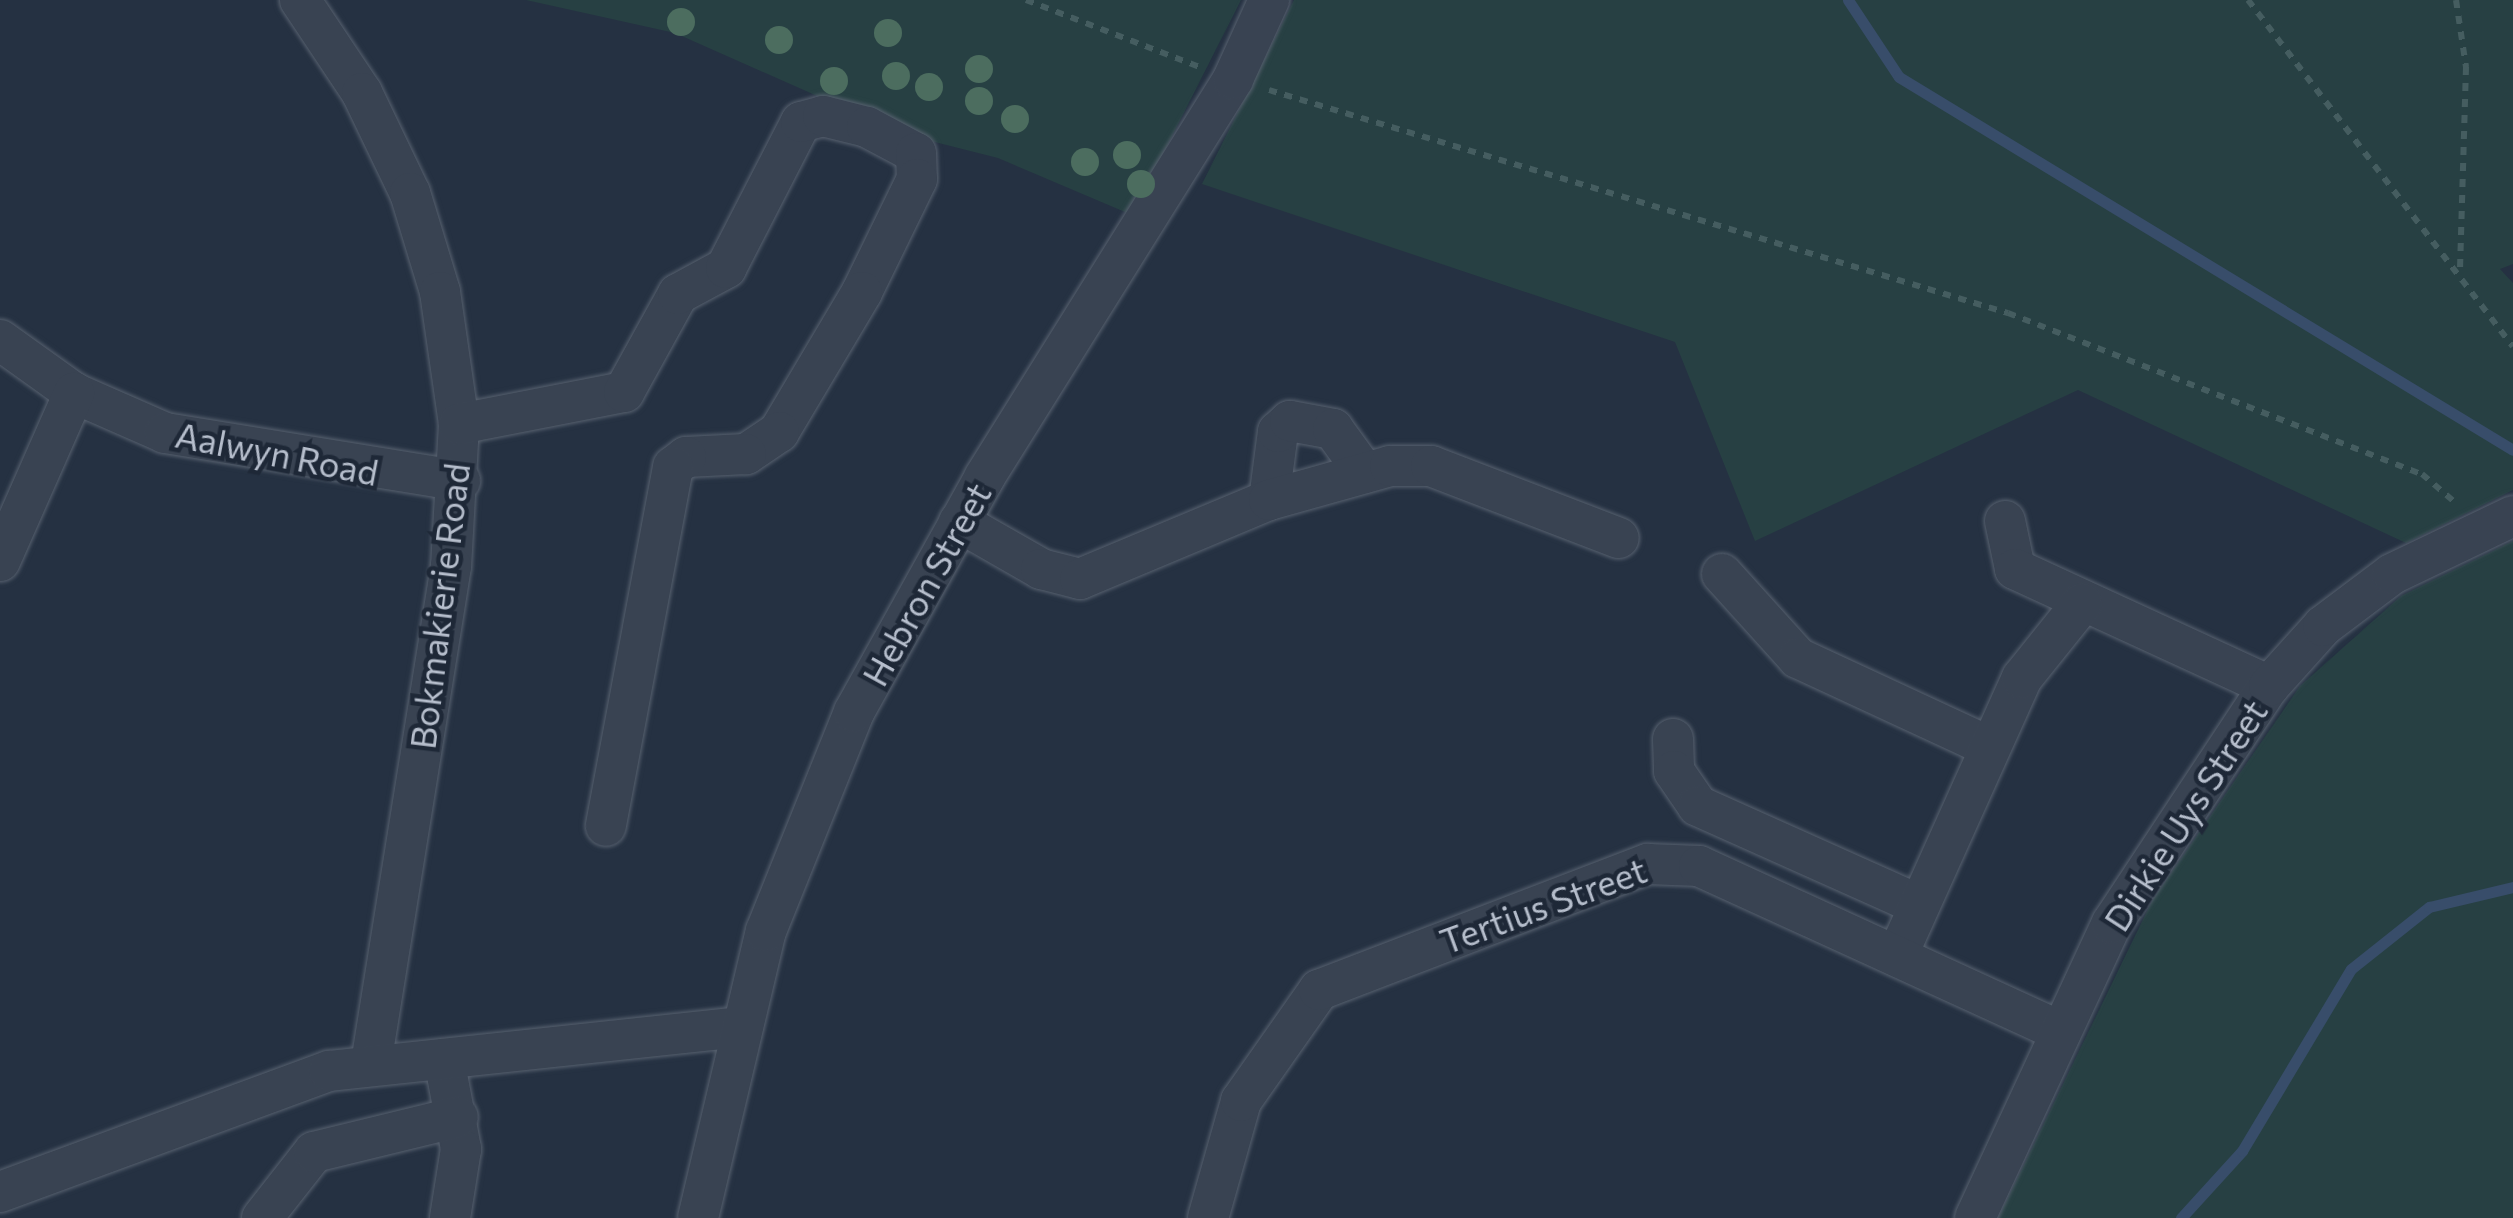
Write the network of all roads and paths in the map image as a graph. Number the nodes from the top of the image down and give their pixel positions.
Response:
1 (300, 0) edge
2 (1026, 0) edge
3 (1270, 0) edge
4 (2248, 0) edge
5 (2456, 0) edge
6 (1233, 79) junction
7 (2460, 274) junction
8 (0, 340) edge
9 (2513, 346) edge
10 (74, 393) junction
11 (459, 424) junction
12 (1365, 472) junction
13 (460, 481) junction
14 (1269, 500) junction
15 (2004, 520) dead end
16 (959, 522) junction
17 (2499, 522) edge
18 (1619, 538) dead end
19 (0, 561) edge
20 (1722, 574) dead end
21 (2082, 603) junction
22 (2269, 686) junction
23 (1673, 739) dead end
24 (1988, 746) junction
25 (606, 826) dead end
26 (1918, 904) junction
27 (1897, 956) junction
28 (741, 1027) junction
29 (2058, 1030) junction
30 (444, 1058) junction
31 (371, 1064) junction
32 (458, 1117) junction
33 (15, 1199) edge
34 (262, 1218) edge
35 (450, 1218) edge
36 (698, 1218) edge
37 (1208, 1218) edge
38 (1975, 1218) edge

1 - 11 street, Bokmakierie Road
2 - 6 path
3 - 6 street, Hebron Street
4 - 7 path
5 - 7 path
6 - 16 street, Hebron Street
6 - 17 path
7 - 9 path
8 - 10 street, Aalwyn Road
10 - 13 street, Aalwyn Road
10 - 19 street
11 - 13 street, Bokmakierie Road
11 - 25 street
12 - 14 street
12 - 14 street
12 - 18 street
13 - 31 street, Bokmakierie Road
14 - 16 street
15 - 21 street
16 - 28 street, Hebron Street
17 - 22 street, Dirkie Uys Street
20 - 24 street
21 - 22 street
21 - 24 street
22 - 29 street, Dirkie Uys Street
23 - 26 street
24 - 26 street
26 - 27 street
27 - 29 street, Tertius Street
27 - 37 street, Tertius Street
28 - 30 street
28 - 36 street, Hebron Street
29 - 38 street, Dirkie Uys Street
30 - 31 street
30 - 32 street
31 - 33 street
32 - 34 street
32 - 35 street

